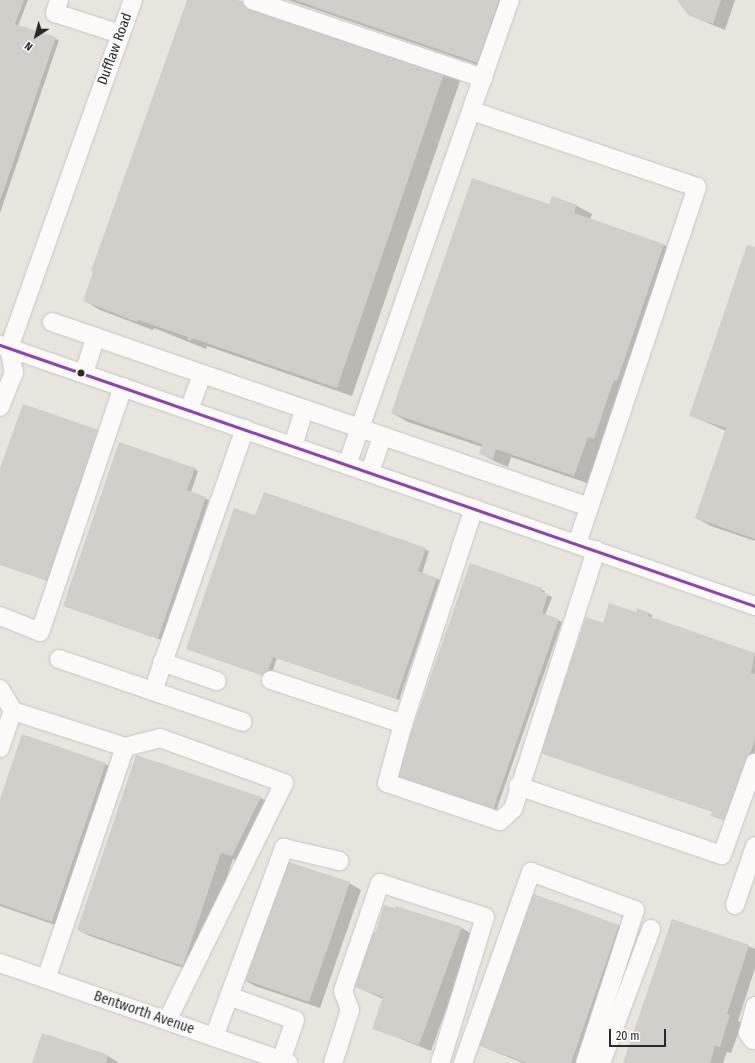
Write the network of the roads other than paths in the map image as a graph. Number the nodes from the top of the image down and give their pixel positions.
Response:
1 (59, 0) edge
2 (133, 0) edge
3 (252, 0) edge
4 (510, 0) edge
5 (120, 34) junction
6 (483, 78) junction
7 (472, 110) junction
8 (52, 322) dead end
9 (96, 337) junction
10 (5, 346) edge
11 (84, 374) junction
12 (202, 374) junction
13 (123, 387) junction
14 (0, 407) edge
15 (189, 410) junction
16 (304, 410) junction
17 (245, 429) junction
18 (359, 429) junction
19 (382, 437) junction
20 (293, 446) junction
21 (347, 464) junction
22 (370, 472) junction
23 (589, 507) junction
24 (474, 508) junction
25 (577, 544) junction
26 (596, 550) junction
27 (755, 606) edge
28 (0, 616) edge
29 (59, 659) dead end
30 (162, 662) junction
31 (271, 680) dead end
32 (217, 682) dead end
33 (0, 689) edge
34 (153, 691) junction
35 (13, 711) junction
36 (243, 722) dead end
37 (403, 724) junction
38 (125, 747) junction
39 (0, 748) edge
40 (755, 763) edge
41 (518, 786) junction
42 (755, 846) edge
43 (339, 861) dead end
44 (735, 905) dead end
45 (651, 929) dead end
46 (0, 963) edge
47 (46, 979) junction
48 (229, 996) junction
49 (755, 1006) edge
50 (167, 1021) junction
51 (214, 1037) junction
52 (753, 1040) dead end
53 (284, 1062) edge
54 (333, 1063) edge
55 (440, 1063) edge
56 (463, 1063) edge
57 (585, 1063) edge
58 (601, 1063) edge

1 - 5 street
2 - 5 street, Dufflaw Road
3 - 6 street
4 - 6 street
5 - 10 street, Dufflaw Road
6 - 7 street
7 - 18 street
7 - 23 street
8 - 9 street
9 - 11 street
9 - 12 street
10 - 11 street
10 - 14 street
11 - 13 street
12 - 15 street
12 - 16 street
13 - 15 street
13 - 28 street
15 - 17 street
16 - 18 street
16 - 20 street
17 - 20 street
17 - 30 street
18 - 19 street
18 - 21 street
19 - 22 street
19 - 23 street
20 - 21 street
21 - 22 street
22 - 24 street
23 - 25 street
24 - 25 street
24 - 37 street
25 - 26 street
26 - 27 street
26 - 41 street
29 - 34 street
30 - 32 street
30 - 34 street
31 - 37 street
33 - 35 street
34 - 36 street
35 - 38 street
35 - 39 street
37 - 41 street
38 - 47 street
38 - 50 street
40 - 41 street
42 - 44 street
43 - 48 street
45 - 58 street
46 - 47 street, Bentworth Avenue
47 - 50 street, Bentworth Avenue
48 - 51 street
48 - 53 street
49 - 52 street
50 - 51 street, Bentworth Avenue
51 - 53 street, Bentworth Avenue
54 - 55 street
56 - 57 street

